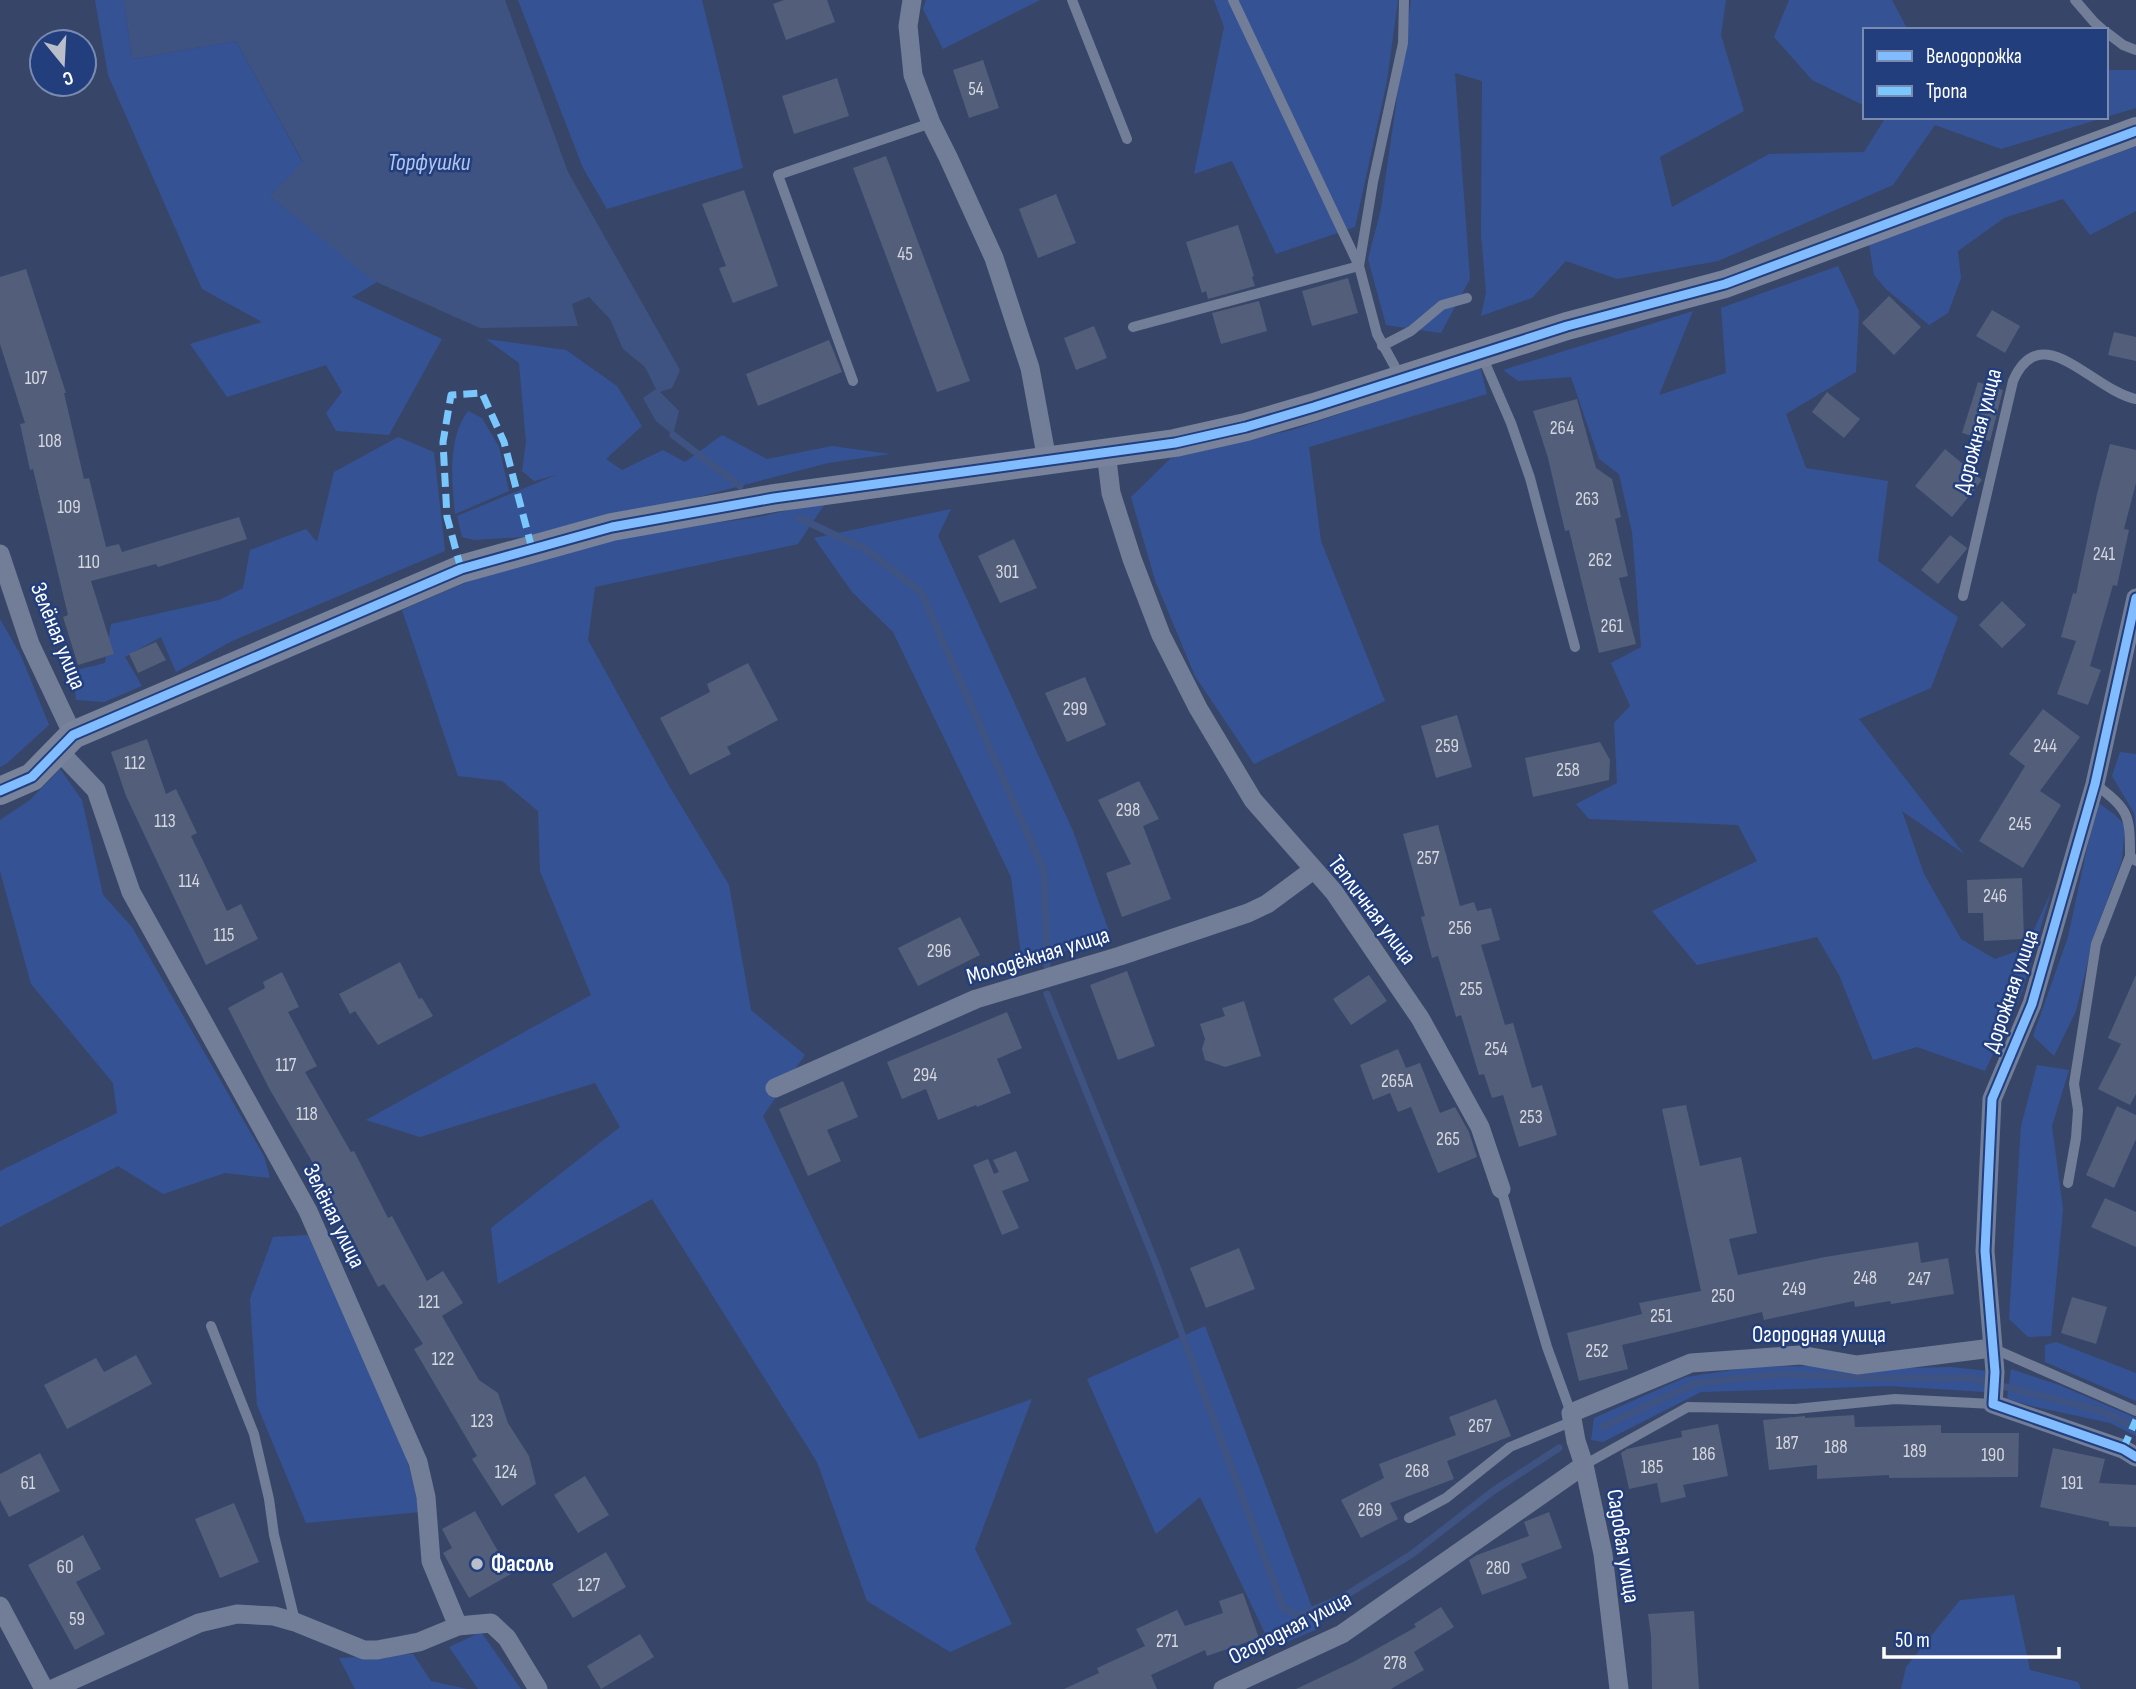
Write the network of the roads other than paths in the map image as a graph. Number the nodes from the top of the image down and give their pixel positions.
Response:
1 (912, 0) edge
2 (1072, 0) edge
3 (1233, 0) edge
4 (1404, 0) edge
5 (2075, 0) edge
6 (2101, 28) edge
7 (2108, 33) edge
8 (2136, 50) edge
9 (931, 123) junction
10 (2136, 131) edge
11 (1127, 139) dead end
12 (1359, 266) junction
13 (1467, 298) dead end
14 (1133, 327) dead end
15 (1382, 346) junction
16 (1480, 352) junction
17 (1401, 378) junction
18 (853, 381) dead end
19 (2136, 398) edge
20 (1106, 452) junction
21 (1047, 460) junction
22 (0, 554) edge
23 (1963, 596) dead end
24 (2136, 598) edge
25 (1575, 647) dead end
26 (66, 742) junction
27 (2095, 784) junction
28 (0, 791) edge
29 (2133, 858) edge
30 (1313, 870) junction
31 (775, 1088) dead end
32 (2068, 1183) dead end
33 (1501, 1189) joint
34 (211, 1326) dead end
35 (1993, 1348) junction
36 (1994, 1389) junction
37 (2136, 1410) edge
38 (1572, 1417) junction
39 (2136, 1457) edge
40 (1584, 1465) junction
41 (1409, 1518) dead end
42 (0, 1606) edge
43 (295, 1622) junction
44 (458, 1626) junction
45 (44, 1689) edge
46 (54, 1689) edge
47 (538, 1689) edge
48 (1223, 1689) edge
49 (1619, 1689) edge

1 - 9 street
2 - 11 lane
3 - 12 lane
4 - 12 lane
5 - 6 lane
7 - 8 lane
9 - 18 lane
9 - 21 street
10 - 16 street
12 - 14 lane
12 - 15 lane
13 - 15 lane
15 - 17 lane
16 - 17 street
16 - 25 lane
17 - 20 street
19 - 23 lane, Дорожная улица
20 - 21 street
20 - 30 street, Тепличная улица
21 - 26 street
22 - 26 street, Зелёная улица
24 - 27 street, Дорожная улица
26 - 28 street
26 - 44 street, Зелёная улица
27 - 29 lane
27 - 35 street, Дорожная улица
29 - 32 lane
30 - 31 street, Молодёжная улица
30 - 33 street, Тепличная улица
33 - 38 lane, Тепличная улица
34 - 43 lane
35 - 36 street, Дорожная улица
35 - 37 lane
35 - 38 street, Огородная улица
36 - 39 street
36 - 40 lane
38 - 40 street, Садовая улица
38 - 41 lane
40 - 48 street, Огородная улица
40 - 49 street, Садовая улица
42 - 45 street
43 - 44 street
43 - 46 street
44 - 47 street

